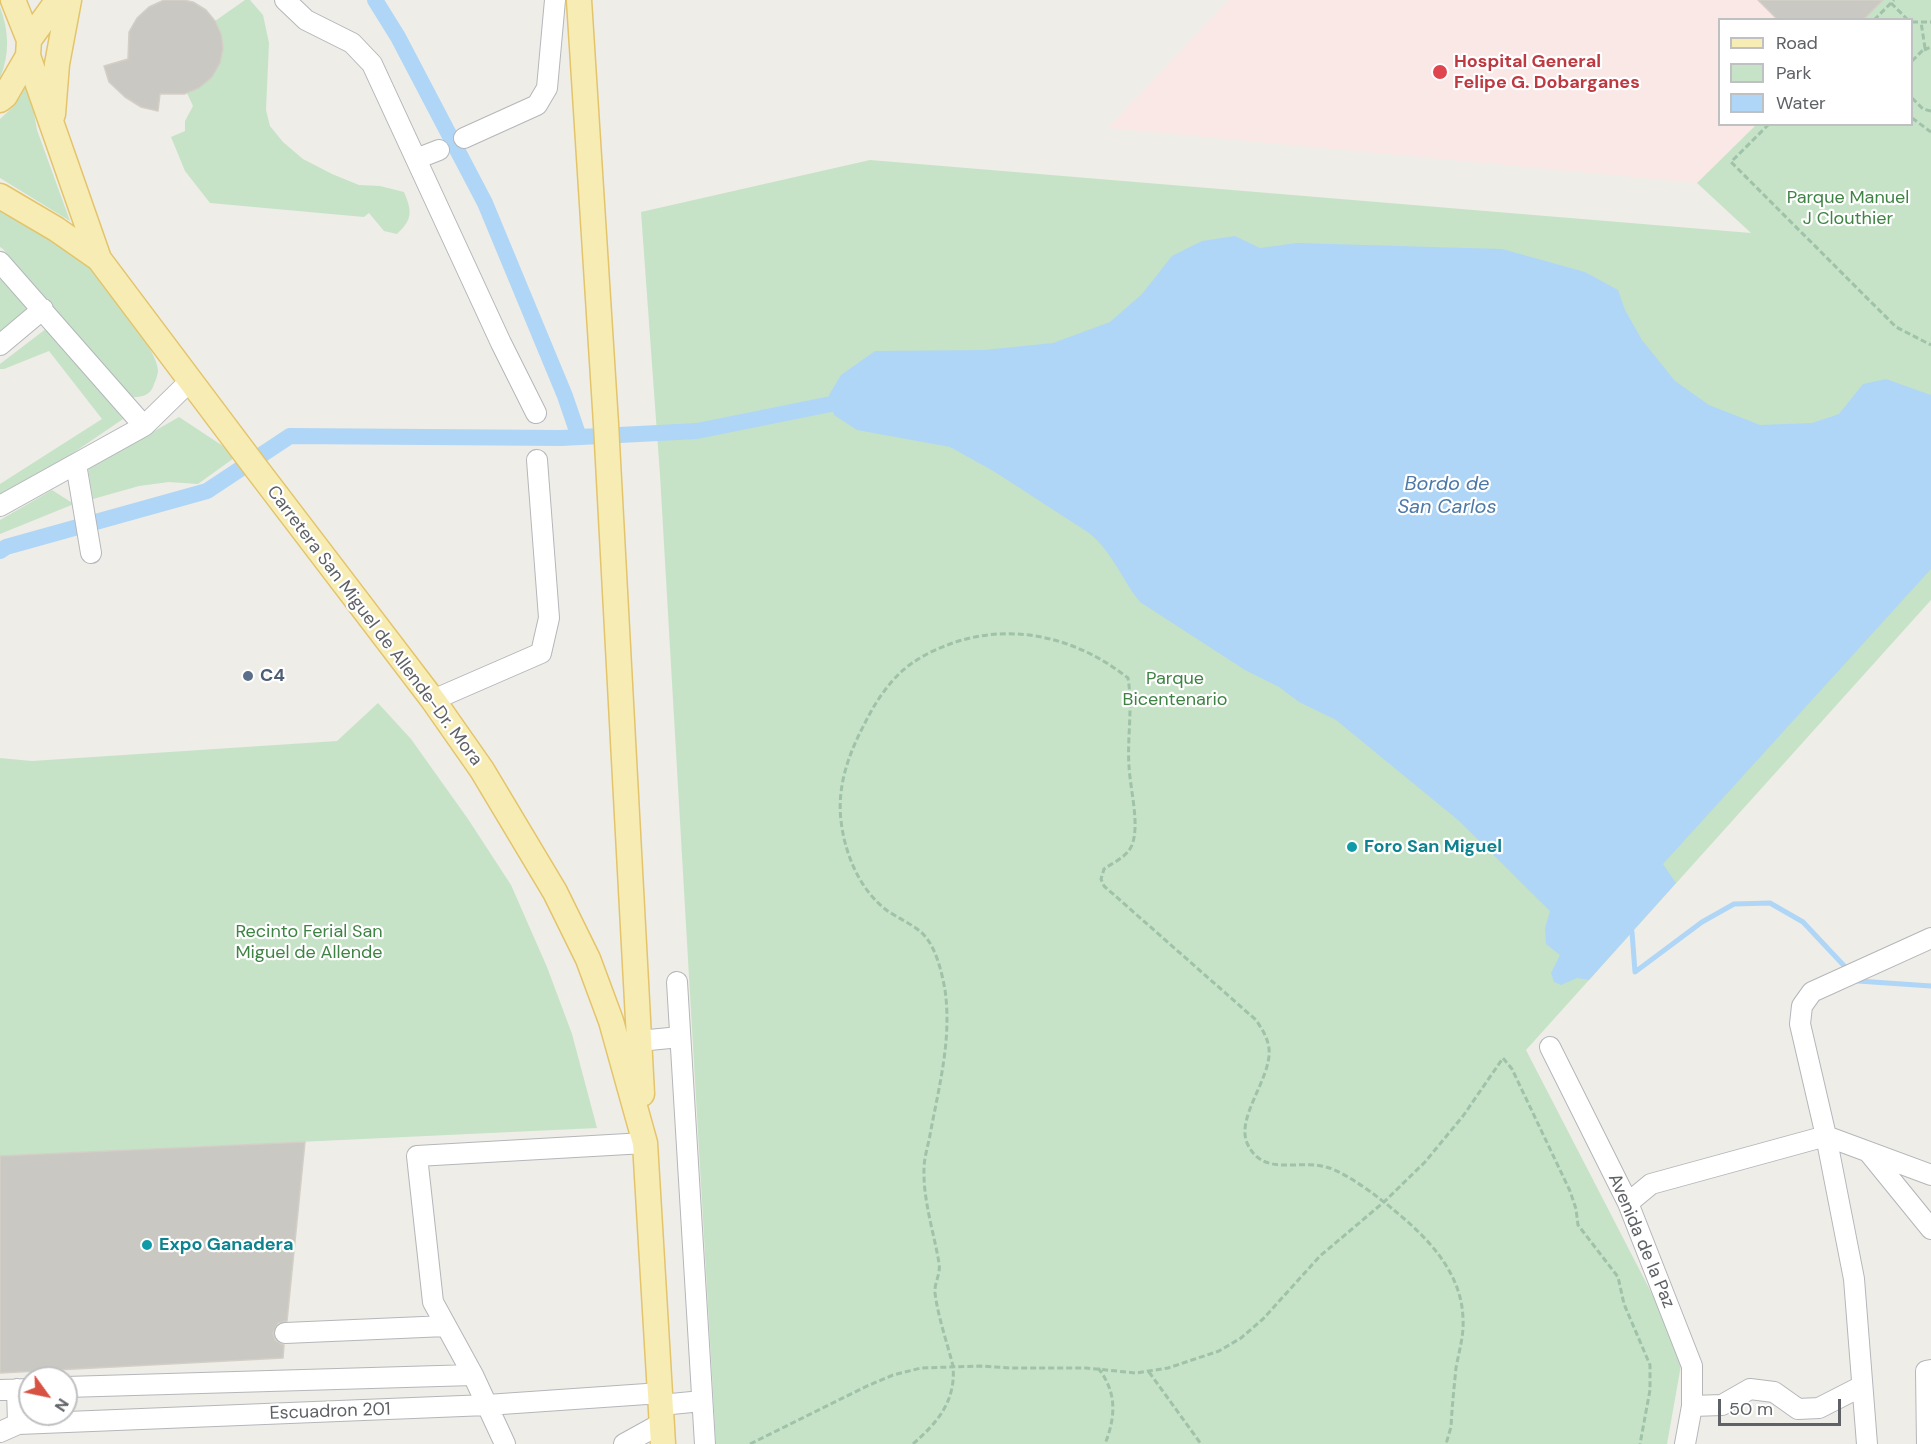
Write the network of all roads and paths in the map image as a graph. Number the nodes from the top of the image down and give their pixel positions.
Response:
1 (13, 0) edge
2 (58, 0) edge
3 (69, 0) edge
4 (285, 0) edge
5 (555, 0) edge
6 (579, 0) edge
7 (1892, 1) edge
8 (1876, 18) edge
9 (1907, 18) edge
10 (1913, 21) edge
11 (1921, 22) junction
12 (1931, 22) edge
13 (1931, 47) edge
14 (28, 48) junction
15 (1919, 52) junction
16 (1913, 60) edge
17 (0, 100) edge
18 (1913, 100) edge
19 (1931, 111) edge
20 (1913, 119) edge
21 (52, 126) junction
22 (1766, 126) edge
23 (1931, 132) edge
24 (464, 138) dead end
25 (439, 150) dead end
26 (416, 159) junction
27 (0, 196) edge
28 (99, 259) junction
29 (0, 262) edge
30 (43, 309) junction
31 (0, 345) edge
32 (1931, 345) edge
33 (190, 381) junction
34 (536, 413) dead end
35 (144, 426) junction
36 (537, 460) dead end
37 (76, 464) junction
38 (0, 506) edge
39 (91, 554) dead end
40 (433, 700) junction
41 (1931, 938) edge
42 (677, 982) dead end
43 (680, 1037) junction
44 (639, 1041) junction
45 (1550, 1047) dead end
46 (1826, 1136) junction
47 (645, 1143) junction
48 (1870, 1154) junction
49 (1931, 1175) edge
50 (1384, 1202) junction
51 (1628, 1203) junction
52 (1931, 1229) edge
53 (446, 1326) junction
54 (285, 1333) dead end
55 (953, 1366) junction
56 (1098, 1368) junction
57 (1931, 1370) edge
58 (1149, 1372) junction
59 (473, 1375) junction
60 (1862, 1386) junction
61 (78, 1388) edge
62 (16, 1389) edge
63 (702, 1401) junction
64 (487, 1405) junction
65 (1692, 1406) junction
66 (662, 1416) edge
67 (9, 1428) edge
68 (505, 1444) edge
69 (624, 1444) edge
70 (705, 1444) edge
71 (750, 1444) edge
72 (913, 1444) edge
73 (1105, 1444) edge
74 (1201, 1444) edge
75 (1446, 1444) edge
76 (1640, 1444) edge
77 (1685, 1444) edge
78 (1867, 1444) edge
79 (1927, 1444) edge

1 - 14 main road, Carretera San Miguel de Allende-Dr. Mora
2 - 14 main road
3 - 21 main road
4 - 26 street
5 - 24 street
6 - 44 main road
7 - 8 path
7 - 9 path
10 - 11 path
11 - 12 path
11 - 15 path
13 - 15 path
14 - 17 main road
14 - 21 main road, Carretera San Miguel de Allende-Dr. Mora
15 - 16 path
18 - 19 path
20 - 23 path
21 - 28 main road, Carretera San Miguel de Allende-Dr. Mora
22 - 32 path
25 - 26 street
26 - 34 street
27 - 28 main road, Carretera San Miguel de Allende-Dr. Mora
28 - 33 main road, Carretera San Miguel de Allende-Dr. Mora
29 - 30 street
30 - 31 street
30 - 35 street
33 - 35 street
33 - 40 main road, Carretera San Miguel de Allende-Dr. Mora
35 - 37 street
36 - 40 street
37 - 38 street
37 - 39 street
40 - 47 main road, Carretera San Miguel de Allende-Dr. Mora
41 - 46 street
42 - 43 street
43 - 44 street
43 - 63 street
44 - 47 main road
45 - 51 street, Avenida de la Paz
46 - 48 street
46 - 51 street
46 - 60 street
47 - 53 street
47 - 66 main road, Carretera San Miguel de Allende-Dr. Mora
48 - 49 street
48 - 52 street
50 - 55 path
50 - 58 path
50 - 75 path
50 - 76 path
51 - 65 street, Avenida de la Paz
53 - 54 street
53 - 59 street
55 - 56 path
55 - 71 path
55 - 72 path
56 - 58 path
56 - 73 path
57 - 79 street
58 - 74 path
59 - 61 street
59 - 64 street
60 - 65 street
60 - 78 street
62 - 67 street
63 - 66 street, Escuadron 201
63 - 70 street
64 - 66 street, Escuadron 201
64 - 67 street, Escuadron 201
64 - 68 street
65 - 77 street, Avenida de la Paz
66 - 69 street

